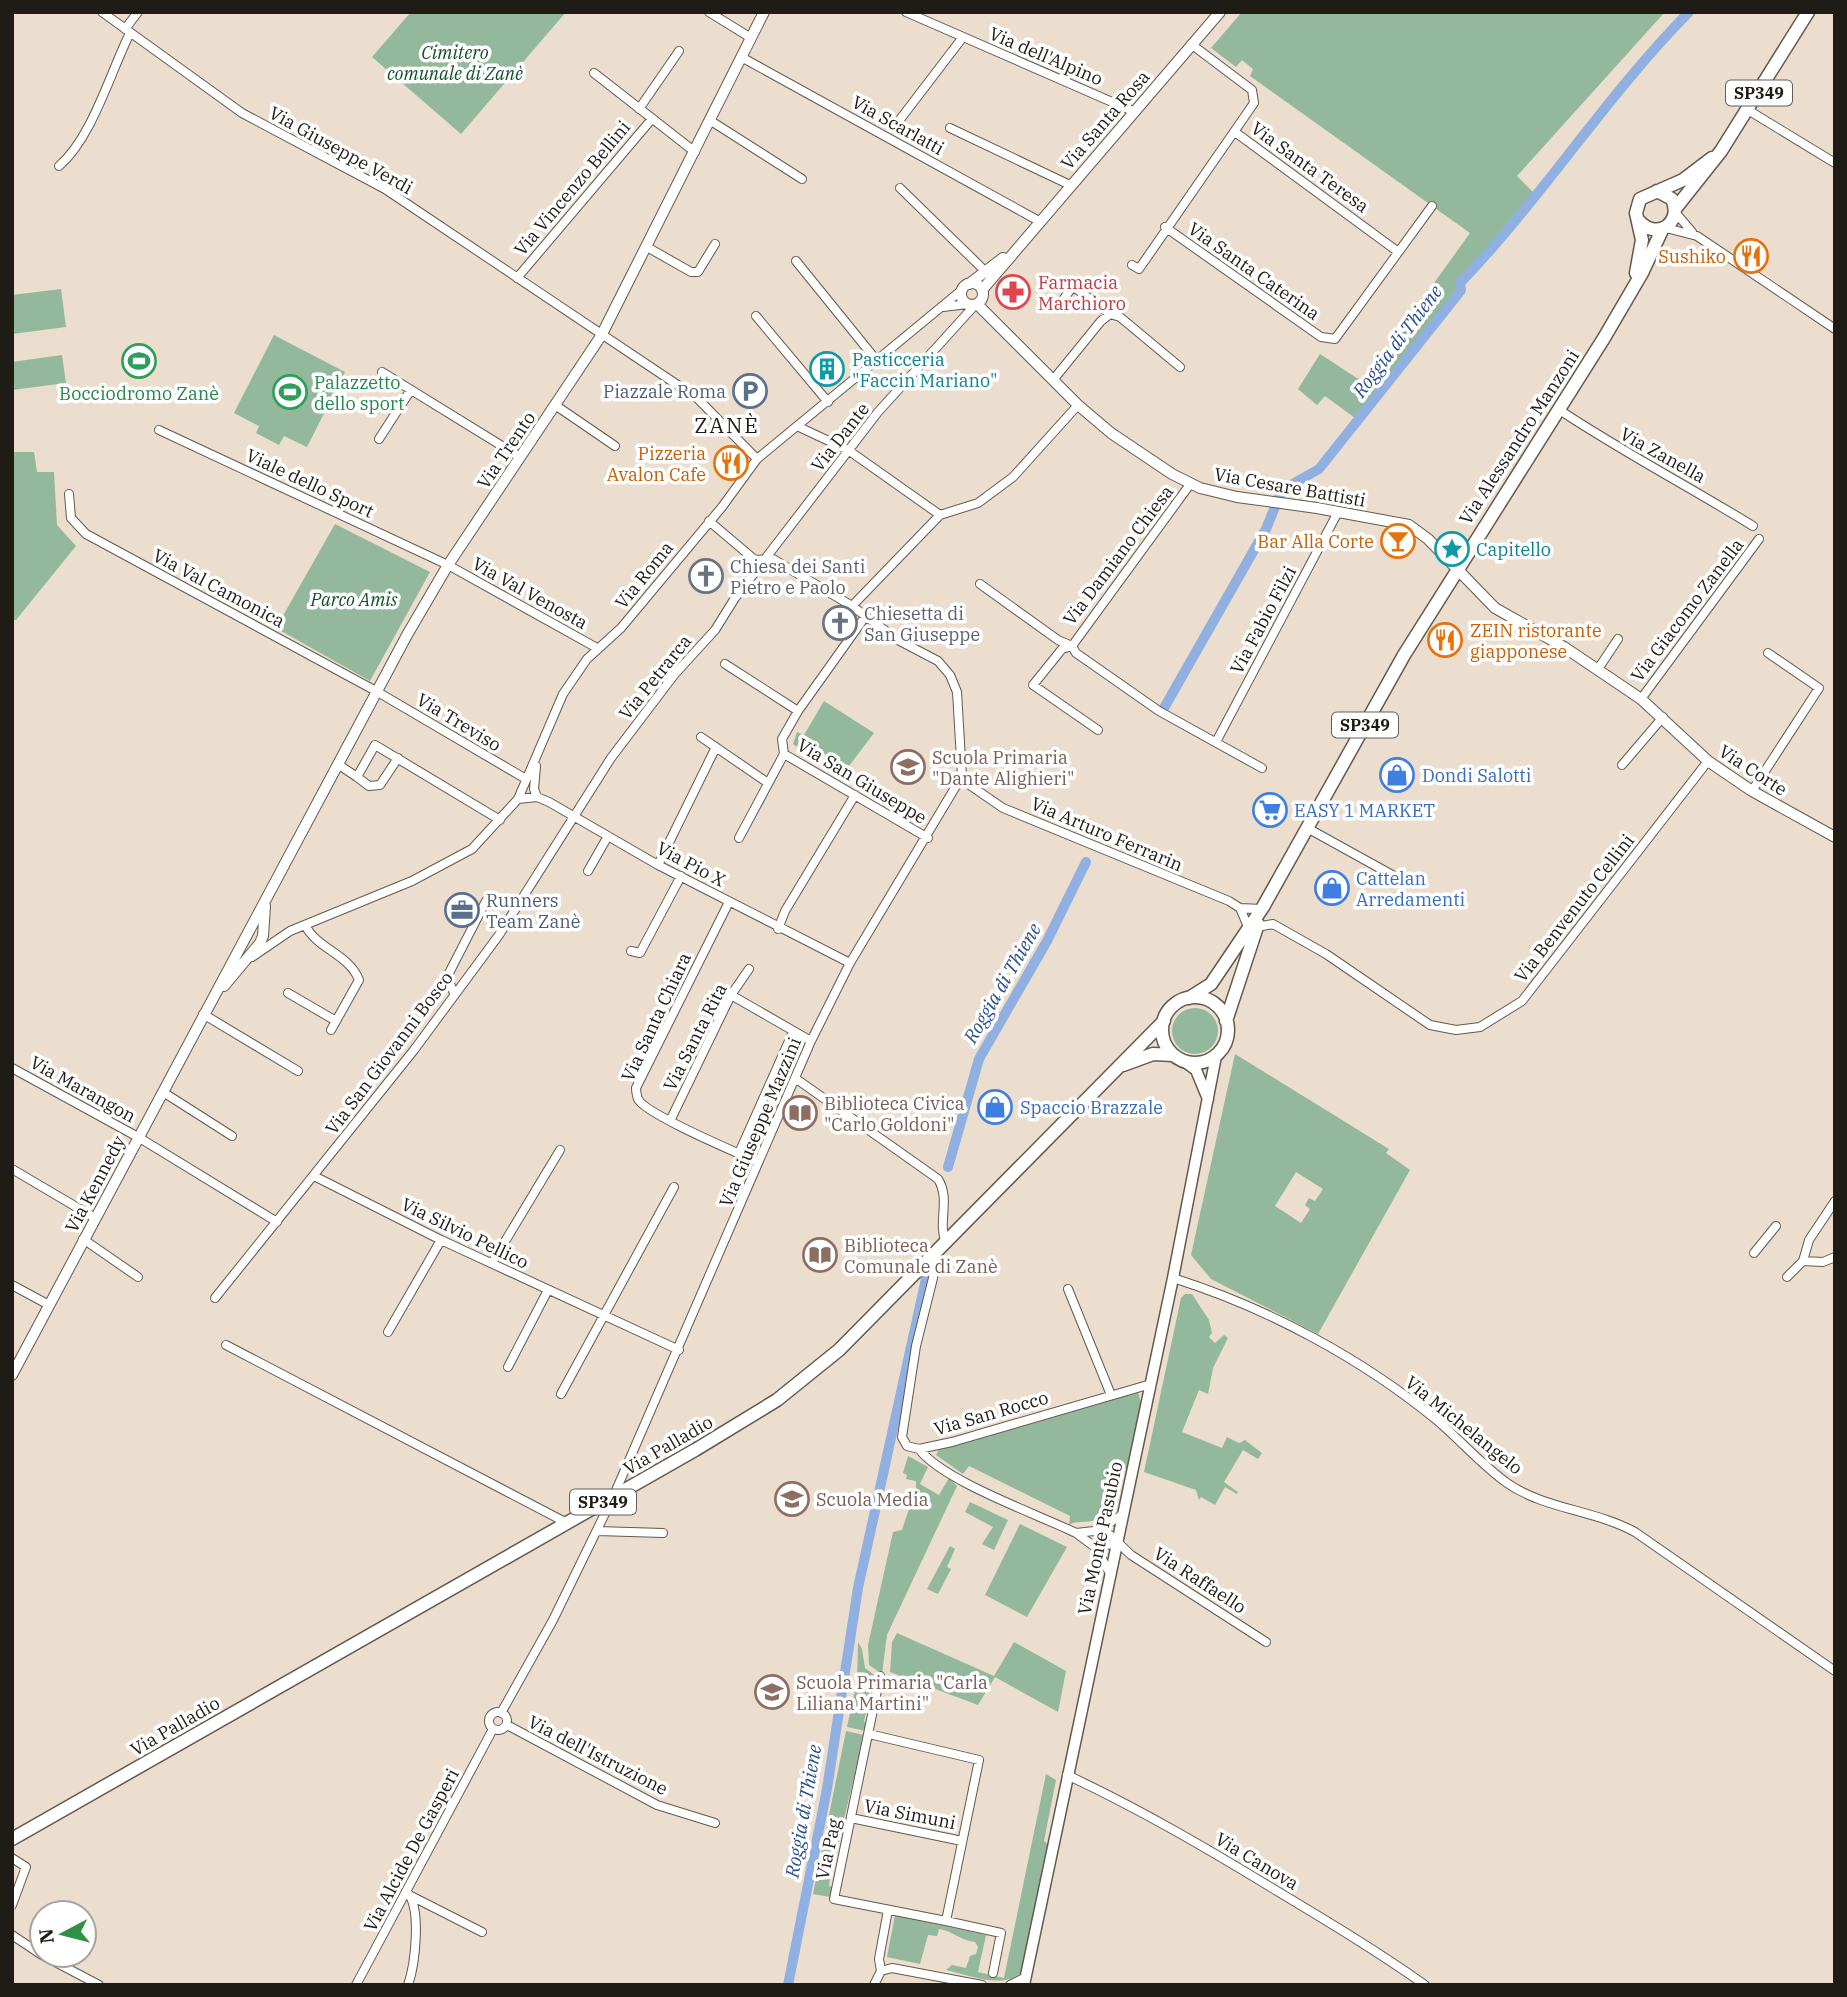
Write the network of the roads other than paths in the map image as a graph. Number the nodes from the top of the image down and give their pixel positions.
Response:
1 (102, 12) edge
2 (138, 12) edge
3 (709, 12) edge
4 (764, 12) edge
5 (906, 12) edge
6 (1220, 12) edge
7 (1808, 12) edge
8 (128, 31) junction
9 (963, 37) junction
10 (751, 38) junction
11 (1191, 44) junction
12 (679, 51) dead end
13 (743, 58) junction
14 (594, 73) dead end
15 (639, 109) junction
16 (1748, 110) junction
17 (1135, 112) junction
18 (651, 120) junction
19 (711, 121) junction
20 (895, 126) dead end
21 (950, 128) dead end
22 (1236, 132) junction
23 (1721, 151) junction
24 (695, 152) junction
25 (1835, 163) edge
26 (59, 166) dead end
27 (802, 179) dead end
28 (1070, 185) junction
29 (900, 188) dead end
30 (1657, 191) junction
31 (1432, 206) dead end
32 (1675, 211) junction
33 (1039, 221) junction
34 (1639, 221) junction
35 (1166, 227) junction
36 (1664, 229) junction
37 (1697, 236) junction
38 (716, 244) dead end
39 (647, 247) junction
40 (1014, 250) junction
41 (1397, 251) junction
42 (796, 261) dead end
43 (1132, 265) dead end
44 (985, 271) junction
45 (517, 278) junction
46 (1635, 284) junction
47 (966, 286) junction
48 (1063, 300) dead end
49 (977, 301) junction
50 (943, 307) junction
51 (1110, 314) junction
52 (756, 316) dead end
53 (1835, 329) edge
54 (601, 336) junction
55 (877, 361) junction
56 (1180, 367) dead end
57 (382, 372) dead end
58 (1053, 380) junction
59 (410, 391) junction
60 (828, 402) junction
61 (555, 405) junction
62 (1078, 405) junction
63 (1558, 409) junction
64 (799, 427) junction
65 (159, 430) dead end
66 (379, 439) dead end
67 (615, 446) dead end
68 (848, 450) junction
69 (520, 457) junction
70 (757, 459) junction
71 (1191, 483) junction
72 (69, 494) dead end
73 (1338, 512) junction
74 (940, 515) junction
75 (709, 522) junction
76 (1753, 526) dead end
77 (1759, 540) dead end
78 (763, 560) junction
79 (448, 565) junction
80 (1456, 568) junction
81 (981, 584) dead end
82 (852, 606) junction
83 (865, 617) junction
84 (1618, 639) dead end
85 (1072, 646) junction
86 (597, 648) junction
87 (1768, 653) dead end
88 (725, 664) dead end
89 (1598, 668) junction
90 (376, 691) junction
91 (1641, 699) junction
92 (798, 711) junction
93 (1663, 717) junction
94 (1098, 730) dead end
95 (701, 737) dead end
96 (1216, 742) junction
97 (716, 747) junction
98 (784, 754) junction
99 (398, 758) junction
100 (536, 761) junction
101 (1708, 761) junction
102 (339, 765) junction
103 (1622, 765) dead end
104 (1262, 768) dead end
105 (962, 776) junction
106 (357, 777) junction
107 (526, 779) junction
108 (768, 783) junction
109 (1752, 790) junction
110 (855, 795) junction
111 (537, 797) junction
112 (518, 799) junction
113 (572, 815) junction
114 (500, 820) junction
115 (1309, 829) junction
116 (608, 836) junction
117 (1835, 837) edge
118 (739, 838) dead end
119 (928, 838) junction
120 (658, 865) junction
121 (588, 871) dead end
122 (681, 876) junction
123 (1403, 881) dead end
124 (486, 901) dead end
125 (266, 902) junction
126 (729, 902) junction
127 (1240, 908) junction
128 (1262, 908) junction
129 (305, 925) junction
130 (251, 928) junction
131 (1253, 928) junction
132 (778, 929) junction
133 (264, 931) junction
134 (290, 931) junction
135 (239, 948) junction
136 (631, 951) dead end
137 (247, 959) junction
138 (850, 962) junction
139 (750, 969) dead end
140 (1221, 970) junction
141 (1237, 986) junction
142 (288, 993) dead end
143 (454, 993) junction
144 (732, 995) junction
145 (1189, 998) junction
146 (205, 1011) junction
147 (336, 1021) junction
148 (1164, 1021) junction
149 (1226, 1021) junction
150 (331, 1030) dead end
151 (793, 1032) junction
152 (811, 1041) junction
153 (1173, 1055) junction
154 (1216, 1056) junction
155 (1185, 1062) junction
156 (1119, 1066) junction
157 (13, 1069) edge
158 (298, 1071) dead end
159 (795, 1078) junction
160 (163, 1091) junction
161 (1208, 1099) junction
162 (670, 1121) junction
163 (232, 1136) dead end
164 (138, 1137) junction
165 (560, 1150) dead end
166 (738, 1153) junction
167 (758, 1162) junction
168 (12, 1169) edge
169 (314, 1175) junction
170 (674, 1187) dead end
171 (1835, 1201) edge
172 (95, 1218) junction
173 (277, 1222) junction
174 (1776, 1226) dead end
175 (83, 1239) junction
176 (441, 1240) junction
177 (946, 1243) junction
178 (1754, 1253) dead end
179 (936, 1255) junction
180 (1835, 1256) edge
181 (1803, 1261) junction
182 (492, 1263) junction
183 (138, 1277) dead end
184 (1787, 1277) dead end
185 (1173, 1278) junction
186 (12, 1285) edge
187 (548, 1290) junction
188 (1068, 1290) dead end
189 (215, 1298) dead end
190 (49, 1306) junction
191 (602, 1316) junction
192 (388, 1332) dead end
193 (226, 1345) dead end
194 (679, 1350) junction
195 (508, 1367) dead end
196 (12, 1375) edge
197 (1151, 1384) junction
198 (561, 1394) dead end
199 (1111, 1395) junction
200 (919, 1449) junction
201 (614, 1495) junction
202 (1124, 1513) junction
203 (567, 1523) junction
204 (597, 1531) junction
205 (1095, 1531) junction
206 (663, 1533) dead end
207 (1076, 1533) junction
208 (1118, 1543) junction
209 (1096, 1547) junction
210 (1111, 1575) junction
211 (1266, 1642) dead end
212 (1835, 1671) edge
213 (880, 1676) dead end
214 (501, 1713) junction
215 (507, 1725) junction
216 (493, 1729) junction
217 (869, 1734) junction
218 (1067, 1775) junction
219 (851, 1818) junction
220 (715, 1823) dead end
221 (12, 1839) edge
222 (962, 1841) junction
223 (12, 1858) edge
224 (409, 1894) junction
225 (12, 1905) edge
226 (888, 1910) junction
227 (946, 1921) junction
228 (482, 1932) dead end
229 (12, 1936) edge
230 (28, 1946) edge
231 (69, 1969) edge
232 (881, 1971) junction
233 (993, 1973) dead end
234 (1025, 1981) edge
235 (99, 1985) edge
236 (356, 1985) edge
237 (408, 1985) edge
238 (874, 1985) edge
239 (982, 1985) edge
240 (1010, 1985) edge
241 (1425, 1985) edge

1 - 8 street, Via Giuseppe Verdi
2 - 8 street
3 - 10 street
4 - 10 street, Via Trento
5 - 9 street, Via dell'Alpino
6 - 11 street, Via Santa Rosa
7 - 16 main road, Via Alessandro Manzoni / SP349
8 - 26 street
8 - 45 street, Via Giuseppe Verdi
9 - 17 street, Via dell'Alpino
9 - 20 street
10 - 13 street, Via Trento
11 - 17 street, Via Santa Rosa
11 - 22 street, Via Santa Teresa
12 - 15 street, Via Vincenzo Bellini
13 - 19 street, Via Trento
13 - 33 street, Via Scarlatti
14 - 15 street, Via Vincenzo Bellini
15 - 18 street, Via Vincenzo Bellini
16 - 23 main road, Via Alessandro Manzoni / SP349
16 - 25 street
17 - 28 street, Via Santa Rosa
18 - 24 street, Via Vincenzo Bellini
18 - 45 street, Via Vincenzo Bellini
19 - 24 street, Via Trento
19 - 27 street
21 - 28 street
22 - 35 street
22 - 41 street, Via Santa Teresa
23 - 30 main road, Via Alessandro Manzoni / SP349
23 - 32 main road, Via Alessandro Manzoni / SP349
24 - 39 street, Via Trento
28 - 33 street, Via Santa Rosa
29 - 44 street
30 - 32 main road
30 - 34 main road, Via Alessandro Manzoni
31 - 41 street
32 - 36 main road, Via Alessandro Manzoni
32 - 37 street
33 - 40 street, Via Santa Rosa
34 - 36 main road
34 - 46 main road, Via Alessandro Manzoni / SP349
35 - 41 street, Via Santa Caterina
35 - 43 street
36 - 37 street
36 - 46 main road, Via Alessandro Manzoni / SP349
37 - 53 street
38 - 39 street
39 - 54 street, Via Trento
40 - 44 street, Via Santa Rosa
40 - 49 street, Via Santa Rosa
42 - 55 street
44 - 47 street, Via Santa Rosa
45 - 54 street, Via Giuseppe Verdi
46 - 63 main road, Via Alessandro Manzoni / SP349
47 - 49 street
47 - 49 street
47 - 50 street, Via Santa Rosa
48 - 51 street
49 - 50 street
49 - 58 street, Via Cesare Battisti
49 - 68 street, Via Dante
50 - 55 street, Via Santa Rosa
51 - 56 street
51 - 58 street
52 - 60 street
54 - 61 street, Via Trento
54 - 70 street, Via Giuseppe Verdi
55 - 60 street, Via Santa Rosa
57 - 59 street
58 - 62 street, Via Cesare Battisti
59 - 66 street
59 - 69 street
60 - 64 street, Via Santa Rosa
61 - 67 street
61 - 69 street, Via Trento
62 - 71 street, Via Cesare Battisti
62 - 74 street
63 - 76 street, Via Zanella
63 - 80 main road, Via Alessandro Manzoni / SP349
64 - 68 street
64 - 70 street, Via Roma
65 - 79 street, Viale dello Sport
68 - 74 street
68 - 78 street, Via Dante
69 - 79 street, Via Trento
70 - 75 street, Via Roma
71 - 73 street, Via Cesare Battisti
71 - 85 street, Via Damiano Chiesa
72 - 90 street, Via Val Camonica
73 - 80 street, Via Cesare Battisti
73 - 96 street, Via Fabio Filzi
74 - 82 street
75 - 78 street
75 - 86 street, Via Roma
77 - 91 street, Via Giacomo Zanella
78 - 82 street
78 - 113 street, Via Petrarca
79 - 86 street, Via Val Venosta
79 - 90 street, Via Trento
80 - 89 street, Via Corte
80 - 115 main road, Via Alessandro Manzoni / SP349
81 - 85 street
82 - 83 street
83 - 92 street, Via San Giuseppe
83 - 105 street
84 - 89 street
85 - 94 street, Via Damiano Chiesa
85 - 96 street
86 - 100 street, Via Roma
87 - 109 street
88 - 92 street, Via San Giuseppe
89 - 91 street, Via Corte
90 - 102 street, Via Trento
90 - 107 street, Via Treviso
91 - 93 street, Via Corte
92 - 98 street, Via San Giuseppe
93 - 101 street, Via Corte
93 - 103 street
95 - 97 street
96 - 104 street
97 - 108 street
97 - 120 street
98 - 108 street
98 - 110 street, Via San Giuseppe
99 - 106 street
99 - 106 street
99 - 114 street
100 - 107 street, Via Roma
100 - 111 street, Via Roma
101 - 109 street, Via Corte
101 - 131 street, Via Benvenuto Cellini
102 - 106 street
102 - 125 street, Via Trento
105 - 119 street, Via Giuseppe Mazzini
105 - 127 street, Via Arturo Ferrarin
107 - 112 street, Via Roma
108 - 118 street
109 - 117 street, Via Corte
110 - 119 street, Via San Giuseppe
110 - 132 street
111 - 112 street
111 - 113 street, Via Pio X
112 - 114 street, Via Roma
113 - 116 street, Via Pio X
113 - 143 street, Via San Giovanni Bosco
114 - 129 street, Via Roma
115 - 123 street
115 - 128 main road, Via Alessandro Manzoni / SP349
116 - 120 street, Via Pio X
116 - 121 street
119 - 138 street, Via Giuseppe Mazzini
120 - 122 street, Via Pio X
122 - 126 street, Via Pio X
122 - 136 street
124 - 143 street
125 - 130 street, Via Trento
125 - 133 street, Via Trento
126 - 132 street, Via Pio X
126 - 162 street, Via Santa Chiara
127 - 128 street
127 - 131 street
128 - 131 main road, Via Alessandro Manzoni / SP349
129 - 134 street, Via Roma
129 - 147 street
130 - 133 street
130 - 135 street, Via Trento
131 - 140 main road, Via Alessandro Manzoni / SP349
131 - 141 main road
132 - 138 street, Via Pio X
133 - 134 street, Via Roma
133 - 137 street, Via Trento
134 - 137 street, Via Roma
135 - 137 street
135 - 146 street, Via Kennedy
137 - 146 street, Via Kennedy
138 - 152 street, Via Giuseppe Mazzini
139 - 144 street, Via Santa Rita
140 - 141 main road
140 - 145 main road, Via Alessandro Manzoni / SP349
141 - 149 main road
142 - 147 street
143 - 169 street, Via San Giovanni Bosco
144 - 151 street
144 - 162 street, Via Santa Rita
145 - 148 main road, SP349
145 - 149 main road
146 - 158 street
146 - 160 street, Via Kennedy
147 - 150 street
148 - 153 main road
148 - 156 main road, SP349
149 - 154 main road
151 - 152 street
151 - 166 street
152 - 159 street, Via Giuseppe Mazzini
153 - 155 main road
153 - 156 main road, SP349
154 - 155 main road
154 - 161 main road, Via Monte Pasubio
155 - 161 main road
156 - 177 main road, Via Palladio / SP349
157 - 164 street, Via Marangon
159 - 167 street, Via Giuseppe Mazzini
159 - 177 street
160 - 163 street
160 - 164 street, Via Kennedy
161 - 185 main road, Via Monte Pasubio
162 - 166 street, Via Santa Chiara
164 - 172 street, Via Kennedy
164 - 173 street, Via Marangon
165 - 182 street
166 - 167 street, Via Santa Chiara
167 - 194 street, Via Giuseppe Mazzini
168 - 172 street
169 - 173 street, Via San Giovanni Bosco
169 - 176 street, Via Silvio Pellico
170 - 191 street
171 - 181 street
172 - 175 street, Via Kennedy
173 - 189 street, Via San Giovanni Bosco
174 - 178 street
175 - 183 street
175 - 190 street, Via Kennedy
176 - 182 street, Via Silvio Pellico
176 - 192 street
177 - 179 main road, Via Palladio / SP349
179 - 200 street, Via San Rocco
179 - 201 main road, Via Palladio / SP349
180 - 181 street
181 - 184 street
182 - 187 street, Via Silvio Pellico
185 - 197 main road, Via Monte Pasubio
185 - 212 street, Via Michelangelo
186 - 190 street
187 - 191 street, Via Silvio Pellico
187 - 195 street
188 - 199 street
190 - 196 street, Via Kennedy
191 - 194 street, Via Silvio Pellico
191 - 198 street
193 - 203 street
194 - 201 street, Via Giuseppe Mazzini
197 - 199 street, Via San Rocco
197 - 202 main road, Via Monte Pasubio
199 - 200 street, Via San Rocco
200 - 207 street
201 - 203 main road, Via Palladio / SP349
201 - 204 street, Via Alcide De Gasperi
202 - 205 street
202 - 208 main road, Via Monte Pasubio
203 - 221 main road, Via Palladio / SP349
204 - 206 street
204 - 214 street, Via Alcide De Gasperi
205 - 207 street
205 - 208 street, Via Raffaello
207 - 209 street
208 - 209 street
208 - 210 main road, Via Monte Pasubio
208 - 211 street, Via Raffaello
209 - 210 street
210 - 218 main road, Via Monte Pasubio
213 - 217 street, Via Pag
214 - 215 street
214 - 216 street, Via Alcide De Gasperi
215 - 216 street
215 - 220 street, Via dell'Istruzione
216 - 224 street, Via Alcide De Gasperi
217 - 219 street, Via Pag
217 - 222 street
218 - 234 main road, Via Monte Pasubio
218 - 241 street, Via Canova
219 - 222 street, Via Simuni
219 - 226 street, Via Pag
222 - 227 street
223 - 225 street
224 - 228 street
224 - 236 street, Via Alcide De Gasperi
224 - 237 street
226 - 227 street, Via Pag
226 - 232 street
227 - 233 street, Via Pag
229 - 230 street
231 - 235 street
232 - 238 street
232 - 239 street
234 - 240 street

